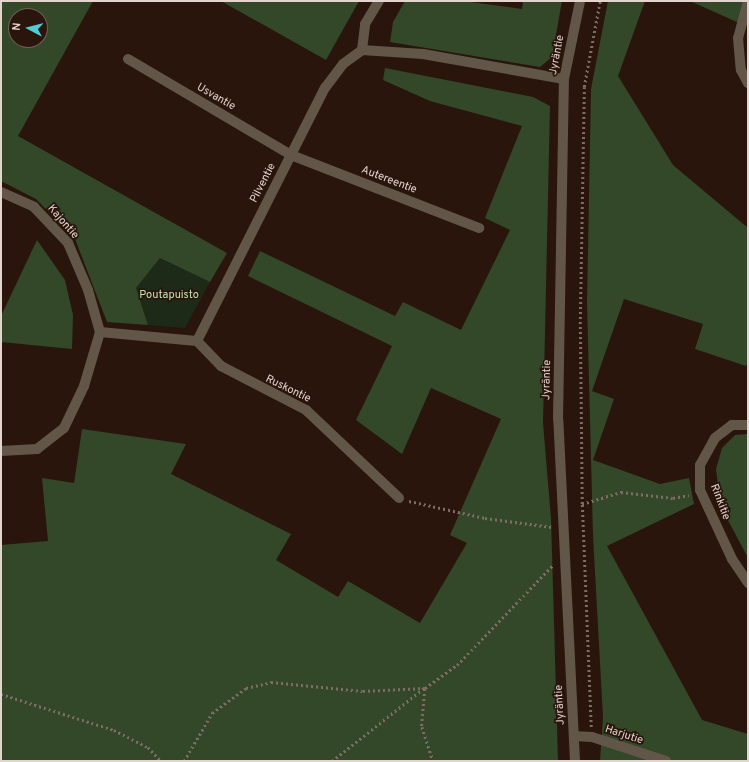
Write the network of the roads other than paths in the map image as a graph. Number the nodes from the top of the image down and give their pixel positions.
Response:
1 (379, 1) edge
2 (580, 1) edge
3 (748, 1) edge
4 (362, 50) junction
5 (128, 59) dead end
6 (564, 79) junction
7 (748, 83) edge
8 (291, 155) junction
9 (1, 192) edge
10 (479, 228) dead end
11 (100, 332) junction
12 (197, 341) junction
13 (748, 424) edge
14 (1, 450) edge
15 (399, 498) road end
16 (748, 583) edge
17 (574, 736) junction
18 (575, 761) edge
19 (666, 761) edge

1 - 4 street
2 - 6 street, Jyräntie
3 - 7 street
4 - 6 street
4 - 8 street, Pilventie
5 - 8 street, Usvantie
6 - 17 street, Jyräntie
8 - 10 street, Autereentie
8 - 12 street, Pilventie
9 - 11 street, Kajontie
11 - 12 street
11 - 14 street
12 - 15 street, Ruskontie
13 - 16 street, Rinkitie
17 - 18 street, Jyräntie
17 - 19 street, Harjutie

